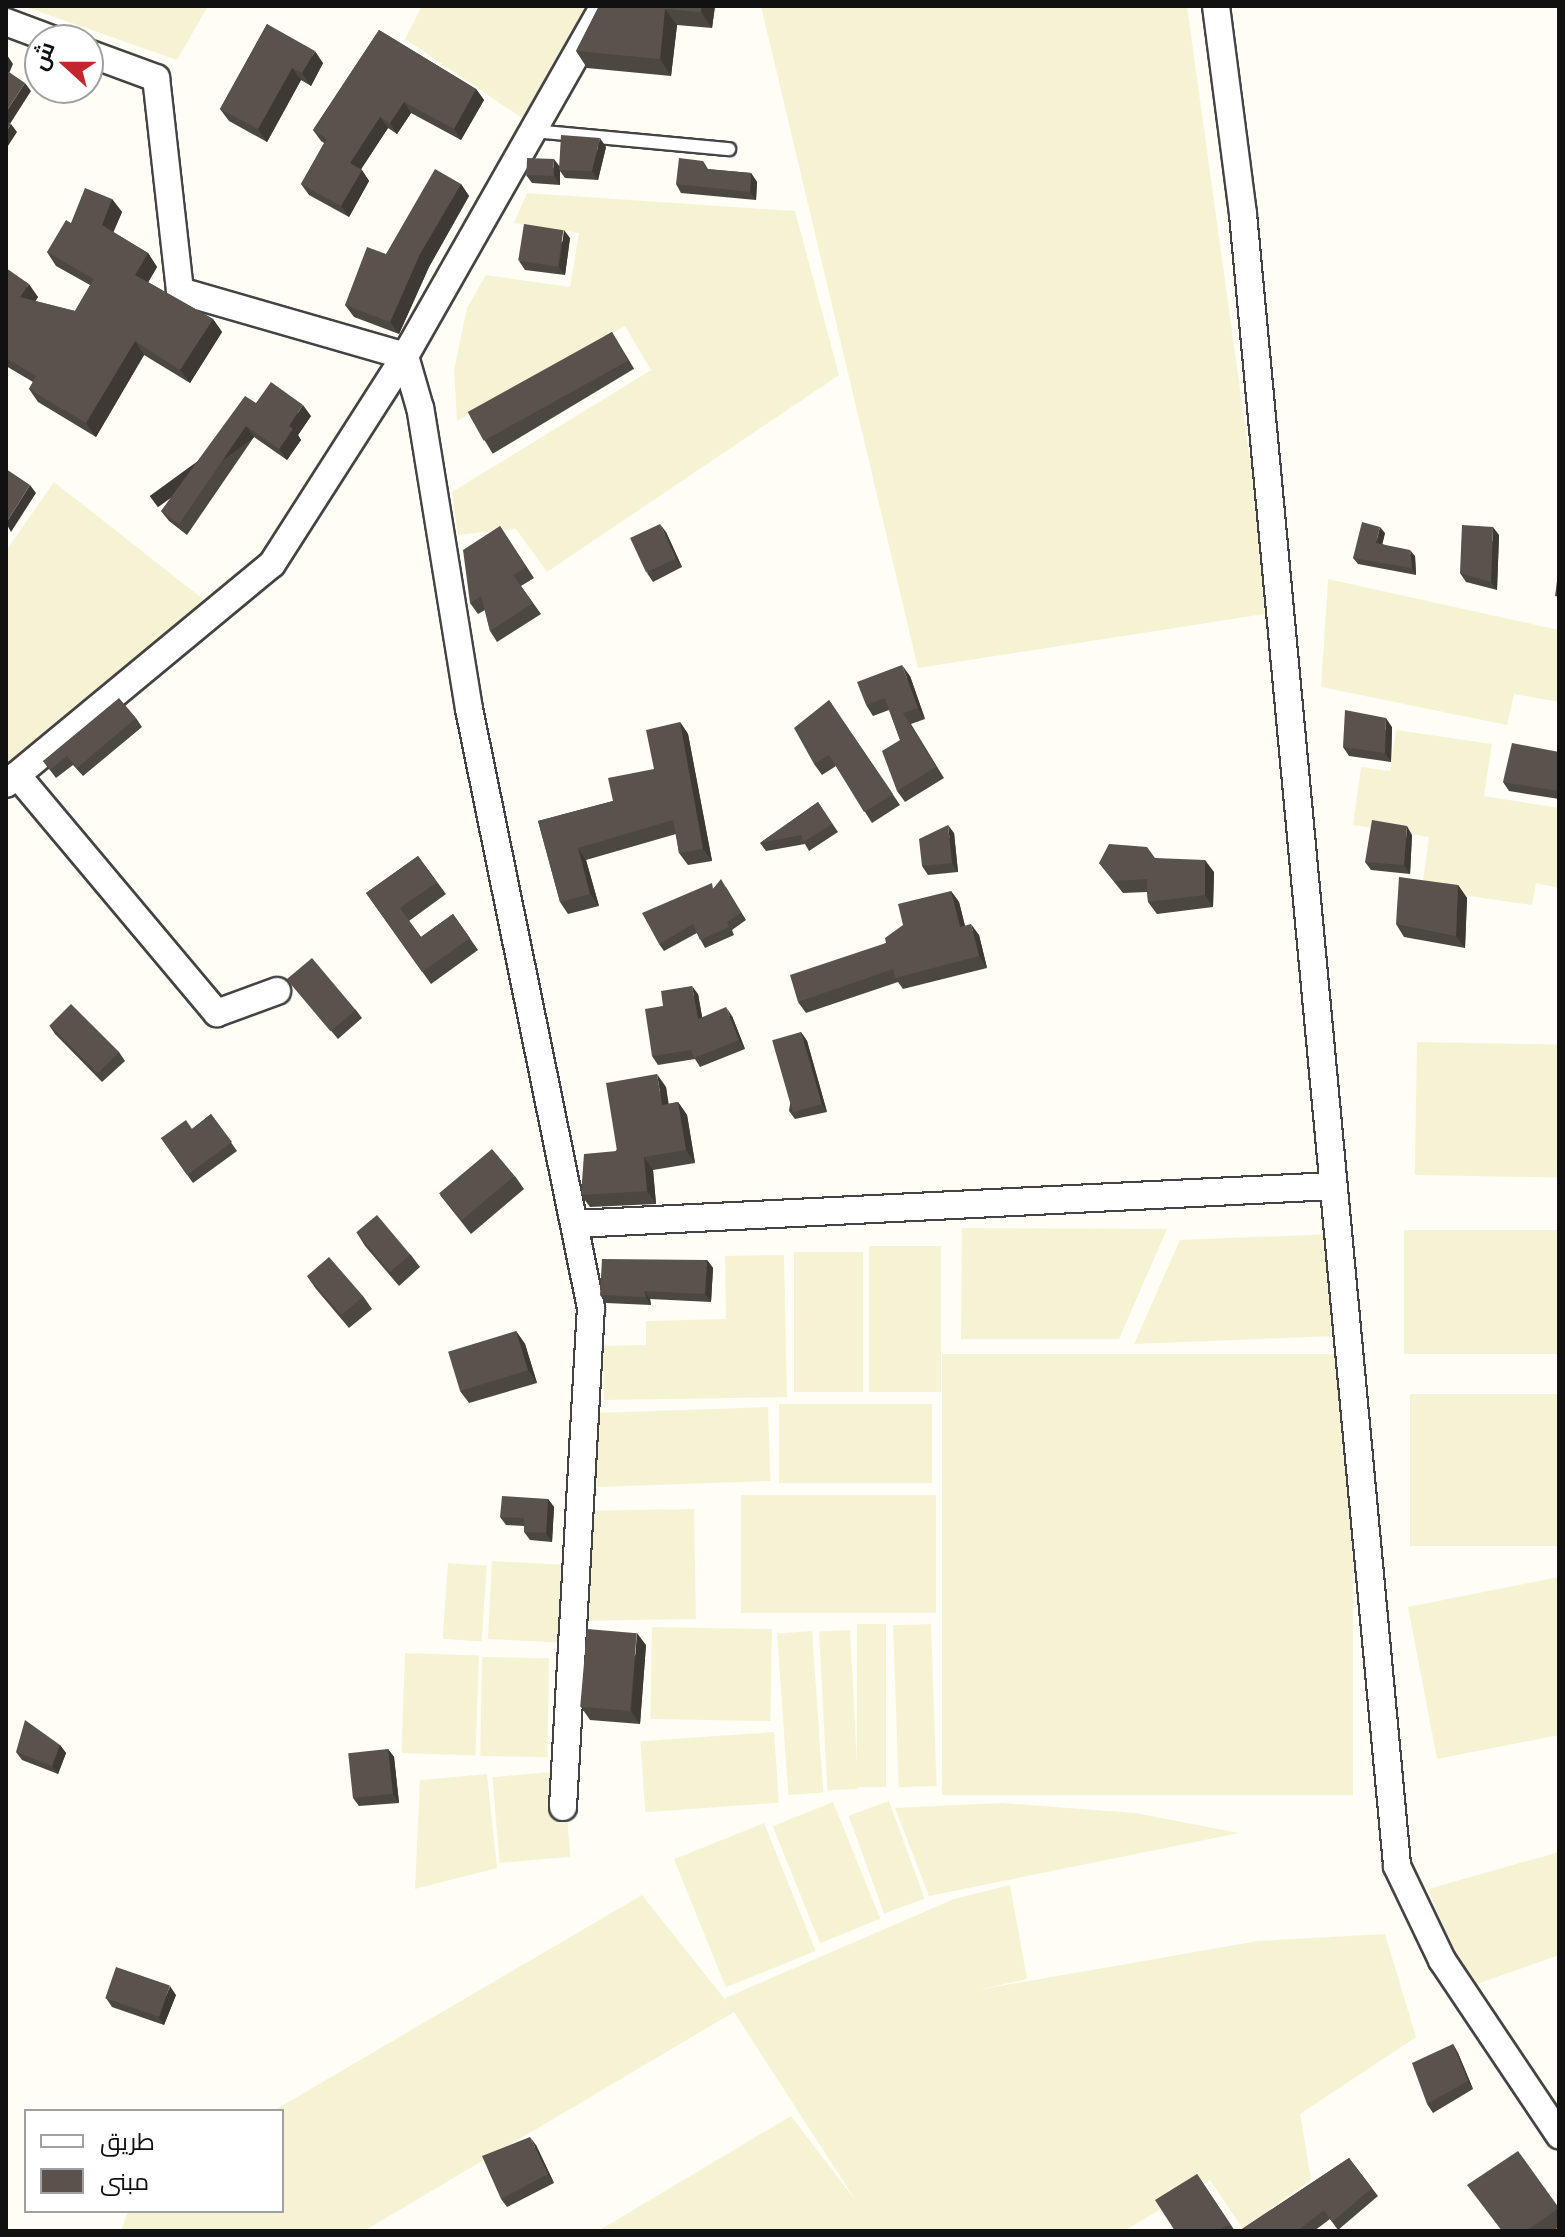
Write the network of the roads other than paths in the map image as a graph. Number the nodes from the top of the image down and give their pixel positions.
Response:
1 (604, 6) edge
2 (1216, 6) edge
3 (104, 59) edge
4 (534, 131) junction
5 (729, 149) dead end
6 (405, 356) junction
7 (12, 779) edge
8 (277, 991) dead end
9 (1333, 1186) junction
10 (575, 1224) junction
11 (563, 1807) dead end
12 (1559, 2135) edge

1 - 4 street
2 - 9 street
3 - 6 street
4 - 5 lane
4 - 6 street
6 - 7 street
6 - 10 street
7 - 8 street
9 - 10 street
9 - 12 street
10 - 11 street

